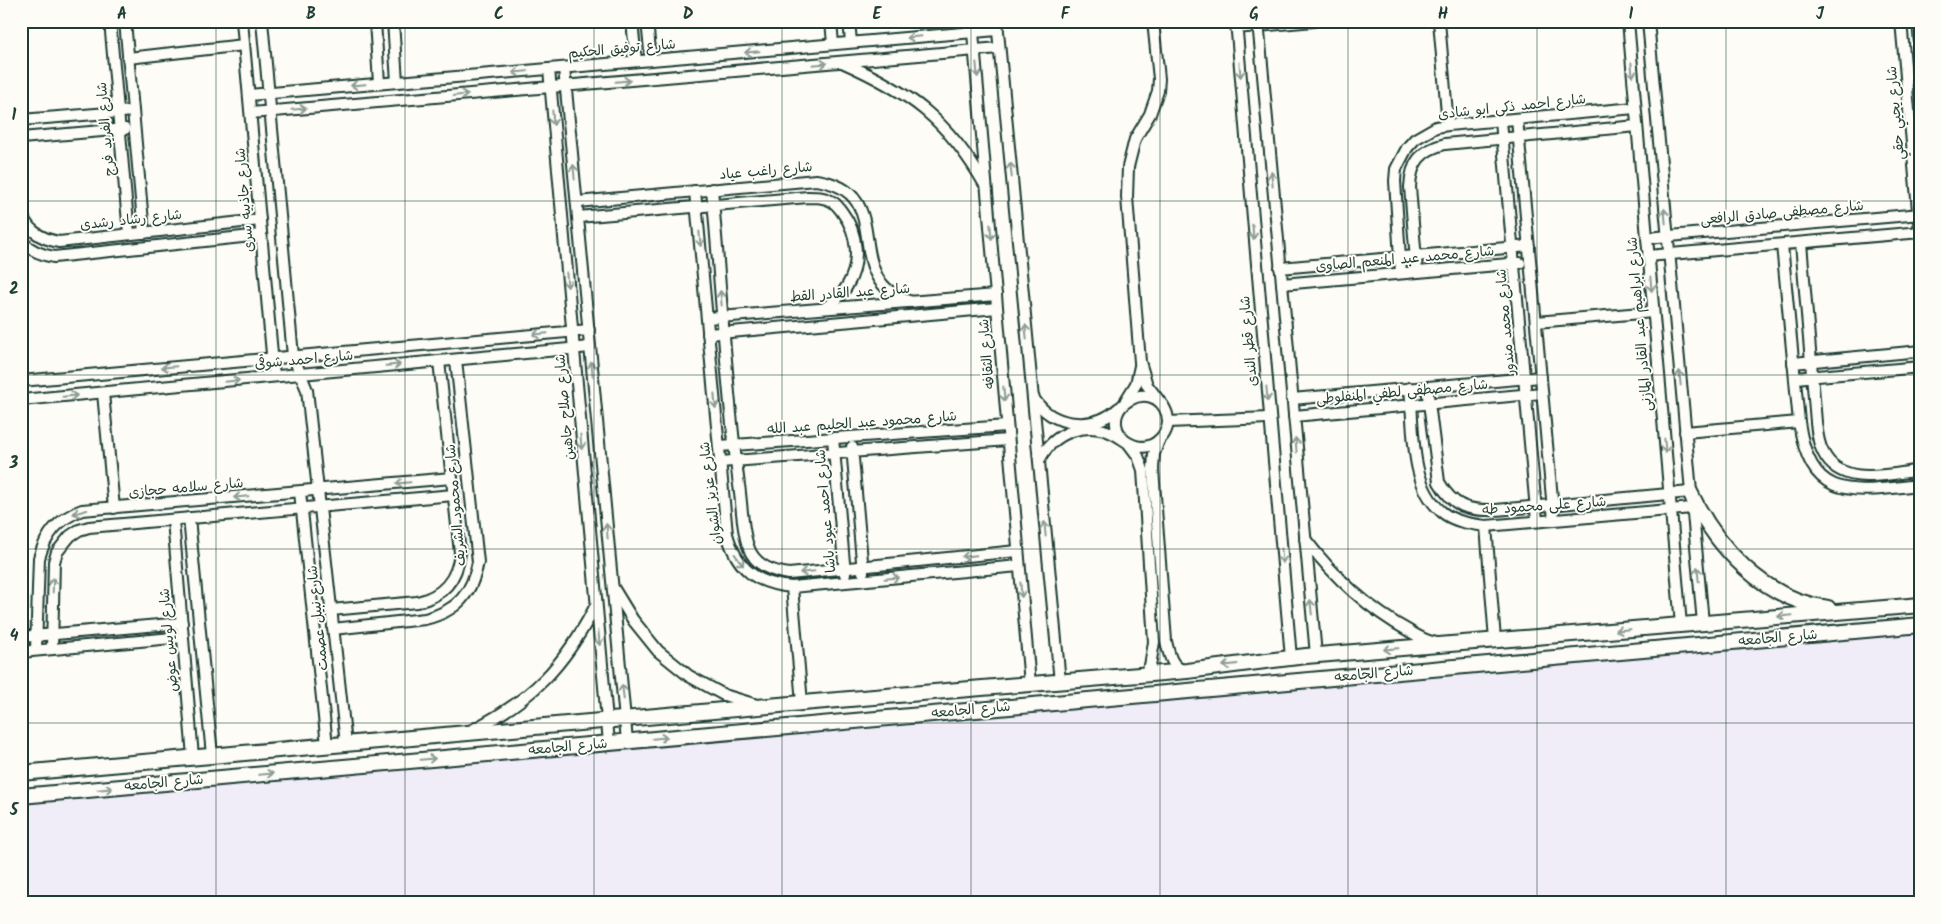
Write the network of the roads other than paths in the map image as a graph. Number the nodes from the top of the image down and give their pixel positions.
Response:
1 (110, 21) edge
2 (125, 21) edge
3 (242, 21) edge
4 (262, 21) edge
5 (375, 21) edge
6 (393, 21) edge
7 (632, 21) edge
8 (647, 21) edge
9 (831, 21) edge
10 (849, 21) edge
11 (1153, 21) edge
12 (1314, 21) edge
13 (1439, 21) edge
14 (1628, 21) edge
15 (1648, 21) edge
16 (1901, 21) edge
17 (1918, 21) edge
18 (1258, 24) edge
19 (1236, 25) edge
20 (997, 26) edge
21 (973, 27) edge
22 (852, 42) junction
23 (833, 44) junction
24 (244, 45) junction
25 (999, 48) junction
26 (975, 50) junction
27 (1921, 56) edge
28 (128, 58) junction
29 (651, 60) junction
30 (636, 61) junction
31 (841, 62) junction
32 (564, 68) junction
33 (549, 69) junction
34 (397, 82) junction
35 (379, 83) junction
36 (566, 86) junction
37 (550, 87) junction
38 (268, 93) junction
39 (249, 95) junction
40 (1635, 108) junction
41 (133, 111) junction
42 (118, 112) junction
43 (270, 112) junction
44 (251, 113) junction
45 (1517, 119) junction
46 (21, 120) edge
47 (1501, 120) junction
48 (1448, 125) junction
49 (1637, 126) junction
50 (134, 128) junction
51 (120, 130) junction
52 (1519, 137) junction
53 (21, 138) edge
54 (1503, 138) junction
55 (712, 189) junction
56 (988, 189) junction
57 (695, 191) junction
58 (577, 202) junction
59 (714, 205) junction
60 (697, 207) junction
61 (21, 209) edge
62 (1920, 214) edge
63 (578, 217) junction
64 (260, 220) junction
65 (1921, 232) edge
66 (144, 233) junction
67 (129, 234) junction
68 (261, 235) junction
69 (1667, 236) junction
70 (1646, 238) junction
71 (82, 240) junction
72 (21, 241) edge
73 (1800, 243) junction
74 (1782, 244) junction
75 (1529, 246) junction
76 (1513, 247) junction
77 (83, 255) junction
78 (1669, 255) junction
79 (1416, 256) junction
80 (1648, 256) junction
81 (1399, 257) junction
82 (1530, 262) junction
83 (1514, 263) junction
84 (1280, 268) junction
85 (1417, 272) junction
86 (1400, 273) junction
87 (1282, 284) junction
88 (996, 295) junction
89 (912, 302) junction
90 (825, 308) junction
91 (997, 308) junction
92 (1653, 312) junction
93 (723, 316) junction
94 (707, 318) junction
95 (1536, 322) junction
96 (589, 330) junction
97 (572, 331) junction
98 (724, 332) junction
99 (708, 334) junction
100 (590, 347) junction
101 (573, 348) junction
102 (1921, 351) edge
103 (293, 356) junction
104 (272, 358) junction
105 (456, 360) junction
106 (439, 361) junction
107 (1810, 361) junction
108 (1140, 362) junction
109 (1793, 363) junction
110 (1921, 366) edge
111 (21, 374) edge
112 (301, 374) junction
113 (274, 376) junction
114 (1812, 376) junction
115 (1541, 377) junction
116 (1524, 378) junction
117 (1795, 378) junction
118 (33, 380) junction
119 (21, 381) edge
120 (1427, 387) junction
121 (1410, 388) junction
122 (103, 393) junction
123 (1542, 393) junction
124 (1526, 395) junction
125 (1033, 396) junction
126 (1292, 399) junction
127 (21, 400) edge
128 (1161, 403) junction
129 (1122, 404) junction
130 (1429, 404) junction
131 (1412, 405) junction
132 (1294, 416) junction
133 (1269, 418) junction
134 (1168, 422) junction
135 (1799, 422) junction
136 (1007, 426) junction
137 (1685, 432) junction
138 (852, 437) junction
139 (833, 438) junction
140 (1008, 440) junction
141 (1159, 440) junction
142 (1127, 442) junction
143 (735, 445) junction
144 (719, 446) junction
145 (853, 452) junction
146 (835, 453) junction
147 (736, 461) junction
148 (720, 462) junction
149 (1039, 462) junction
150 (1921, 470) edge
151 (452, 478) junction
152 (1921, 485) edge
153 (317, 490) junction
154 (300, 492) junction
155 (1690, 492) junction
156 (1669, 494) junction
157 (454, 495) junction
158 (209, 499) junction
159 (1552, 505) junction
160 (1536, 506) junction
161 (319, 507) junction
162 (114, 508) junction
163 (302, 508) junction
164 (1692, 508) junction
165 (1670, 510) junction
166 (211, 516) junction
167 (189, 518) junction
168 (173, 520) junction
169 (1554, 520) junction
170 (1537, 522) junction
171 (1486, 526) junction
172 (1304, 538) junction
173 (1018, 551) junction
174 (1019, 566) junction
175 (863, 567) junction
176 (845, 568) junction
177 (864, 580) junction
178 (846, 582) junction
179 (613, 586) junction
180 (792, 587) junction
181 (1921, 605) edge
182 (596, 606) junction
183 (331, 610) junction
184 (1854, 610) junction
185 (182, 622) junction
186 (1703, 623) junction
187 (1681, 625) junction
188 (1921, 625) edge
189 (333, 629) junction
190 (52, 634) junction
191 (36, 636) junction
192 (21, 637) edge
193 (182, 637) junction
194 (1495, 640) junction
195 (1448, 644) junction
196 (52, 648) junction
197 (36, 650) junction
198 (21, 652) edge
199 (1316, 656) junction
200 (1290, 658) junction
201 (1187, 671) junction
202 (1143, 675) junction
203 (1060, 682) junction
204 (1030, 684) junction
205 (1188, 691) junction
206 (802, 703) junction
207 (763, 706) junction
208 (626, 718) junction
209 (607, 720) junction
210 (467, 733) junction
211 (627, 741) junction
212 (609, 743) junction
213 (346, 744) junction
214 (327, 745) junction
215 (212, 756) junction
216 (193, 757) junction
217 (78, 767) junction
218 (21, 772) edge
219 (80, 791) junction
220 (21, 796) edge

1 - 42 street, شارع الفريد فرج
2 - 28 street, شارع الفريد فرج
3 - 24 street, شارع جاذبيه سرى
4 - 38 street
5 - 35 street
6 - 34 street
7 - 30 street
8 - 29 street
9 - 23 street
10 - 22 street
11 - 108 street
12 - 18 street
13 - 48 street
14 -> 40 street, شارع ابراهيم عبد القادر المازنى
69 -> 15 street
16 - 62 street, شارع يحيي حقي
17 - 27 street
18 - 19 street
84 -> 18 street
19 -> 133 street, شارع قطر الندى
20 - 21 street, شارع توفيق الحكيم
20 - 25 street
21 -> 22 street, شارع توفيق الحكيم
21 - 26 street, شارع الثقافه
22 - 23 street, شارع توفيق الحكيم
23 -> 29 street, شارع توفيق الحكيم
24 - 28 street
24 - 39 street, شارع جاذبيه سرى
25 - 26 street
125 -> 25 street
26 - 31 street
26 -> 56 street, شارع الثقافه
28 - 41 street, شارع الفريد فرج
29 - 30 street, شارع توفيق الحكيم
30 - 32 street, شارع توفيق الحكيم
36 -> 31 street
31 - 56 street
32 - 33 street, شارع توفيق الحكيم
32 - 36 street
33 -> 34 street, شارع توفيق الحكيم
33 - 37 street, شارع صلاح جاهين
34 - 35 street, شارع توفيق الحكيم
35 -> 38 street, شارع توفيق الحكيم
36 - 37 street
58 -> 36 street
43 -> 37 street
37 -> 97 street, شارع صلاح جاهين
38 - 39 street, شارع توفيق الحكيم
38 - 43 street
39 - 44 street, شارع جاذبيه سرى
40 - 45 street, شارع احمد ذكى ابو شادى
40 - 49 street, شارع ابراهيم عبد القادر المازنى
41 - 42 street
41 - 50 street, شارع الفريد فرج
42 - 46 street
42 - 51 street, شارع الفريد فرج
43 - 44 street
43 - 103 street
44 - 64 street, شارع جاذبيه سرى
45 - 47 street, شارع احمد ذكى ابو شادى
45 - 52 street
47 - 48 street, شارع احمد ذكى ابو شادى
47 - 54 street, شارع محمد مندور
48 - 81 street, شارع احمد ذكى ابو شادى
49 - 52 street
49 - 70 street, شارع ابراهيم عبد القادر المازنى
50 - 51 street
50 - 66 street, شارع الفريد فرج
51 - 53 street
51 - 67 street, شارع الفريد فرج
52 - 54 street
52 - 75 street
54 - 76 street, شارع محمد مندور
54 - 79 street
55 - 57 street, شارع راغب عياد
55 - 59 street, شارع عزيز الشوان
55 - 89 street, شارع راغب عياد
56 -> 88 street, شارع الثقافه
57 - 58 street, شارع راغب عياد
57 - 60 street, شارع عزيز الشوان
58 - 63 street
59 - 60 street
59 - 90 street
93 -> 59 street, شارع عزيز الشوان
60 - 63 street
60 -> 94 street, شارع عزيز الشوان
61 - 71 street, شارع رشاد رشدى
62 - 65 street, شارع يحيي حقي
62 - 69 street, شارع مصطفى صادق الرافعى
63 - 96 street
64 - 66 street, شارع رشاد رشدى
64 - 68 street, شارع جاذبيه سرى
65 - 73 street
66 - 67 street, شارع رشاد رشدى
67 - 71 street, شارع رشاد رشدى
68 - 77 street
68 - 104 street, شارع جاذبيه سرى
69 - 70 street, شارع مصطفى صادق الرافعى
69 - 78 street
70 - 80 street, شارع ابراهيم عبد القادر المازنى
71 - 77 street
72 - 77 street
73 - 74 street
73 - 107 street
74 - 78 street
74 - 109 street
75 - 76 street, شارع محمد عبد المنعم الصاوى
75 - 82 street
76 - 79 street, شارع محمد عبد المنعم الصاوى
76 - 83 street, شارع محمد مندور
78 - 80 street
137 -> 78 street
79 - 81 street, شارع محمد عبد المنعم الصاوى
79 - 85 street
80 -> 92 street, شارع ابراهيم عبد القادر المازنى
81 - 84 street, شارع محمد عبد المنعم الصاوى
81 - 86 street, شارع احمد ذكى ابو شادى
82 - 83 street, شارع محمد عبد المنعم الصاوى
82 - 95 street
83 - 85 street, شارع محمد عبد المنعم الصاوى
83 - 116 street, شارع محمد مندور
84 - 87 street
85 - 86 street, شارع محمد عبد المنعم الصاوى
86 - 87 street, شارع محمد عبد المنعم الصاوى
87 - 126 street
88 - 89 street, شارع عبد القادر القط
88 - 91 street, شارع الثقافه
89 - 90 street, شارع عبد القادر القط
90 - 93 street, شارع عبد القادر القط
91 - 98 street, شارع عبد القادر القط
91 -> 136 street, شارع الثقافه
92 - 95 street
92 -> 156 street, شارع ابراهيم عبد القادر المازنى
93 - 94 street, شارع عبد القادر القط
93 - 98 street, شارع عزيز الشوان
94 - 99 street, شارع عزيز الشوان
95 - 115 street
96 - 97 street, شارع احمد شوقى
96 - 100 street
97 - 101 street, شارع صلاح جاهين
97 -> 103 street, شارع احمد شوقى
98 - 99 street, شارع عبد القادر القط
98 - 143 street, شارع عزيز الشوان
99 -> 144 street, شارع عزيز الشوان
100 - 101 street, شارع احمد شوقى
179 -> 100 street
101 - 105 street, شارع احمد شوقى
101 -> 182 street, شارع صلاح جاهين
102 - 107 street
103 - 104 street, شارع احمد شوقى
103 - 112 street
104 - 113 street, شارع جاذبيه سرى
104 -> 118 street, شارع احمد شوقى
105 - 106 street, شارع احمد شوقى
105 - 189 street, شارع محمود الشريف
112 -> 106 street, شارع احمد شوقى
106 - 151 street, شارع محمود الشريف
107 - 109 street
107 - 114 street
108 - 128 street
108 - 129 street
109 - 117 street
110 - 114 street
111 - 118 street
112 - 113 street, شارع احمد شوقى
112 - 153 street, شارع نبيل عصمت
122 -> 113 street, شارع احمد شوقى
114 - 117 street
114 - 150 street
115 - 116 street, شارع مصطفى لطفي المنفلوطى
115 - 123 street
116 - 120 street, شارع مصطفى لطفي المنفلوطى
116 - 124 street, شارع محمد مندور
117 - 135 street
118 - 119 street, شارع احمد شوقى
120 - 121 street, شارع مصطفى لطفي المنفلوطى
120 - 130 street, شارع على محمود طه
121 - 126 street, شارع مصطفى لطفي المنفلوطى
121 - 131 street, شارع على محمود طه
127 -> 122 street, شارع احمد شوقى
122 - 162 street
123 - 124 street, شارع مصطفى لطفي المنفلوطى
123 - 159 street
124 - 130 street, شارع مصطفى لطفي المنفلوطى
124 - 160 street, شارع محمد مندور
125 - 129 street
125 - 149 street
126 - 132 street
128 - 129 street
128 - 134 street
129 - 142 street
130 - 131 street, شارع مصطفى لطفي المنفلوطى
130 - 160 street, شارع على محمود طه
131 - 132 street, شارع مصطفى لطفي المنفلوطى
131 - 171 street, شارع على محمود طه
172 -> 132 street
133 - 134 street
133 -> 200 street, شارع قطر الندى
134 - 141 street
135 - 137 street
135 - 152 street
136 - 138 street, شارع محمود عبد الحليم عبد الله
136 - 140 street, شارع الثقافه
137 - 155 street
138 - 139 street, شارع محمود عبد الحليم عبد الله
138 - 145 street
139 - 143 street, شارع محمود عبد الحليم عبد الله
139 - 146 street, شارع احمد عبود باشا
140 - 145 street, شارع محمود عبد الحليم عبد الله
140 - 173 street, شارع الثقافه
141 - 142 street
141 - 201 street
142 - 149 street
142 - 202 street
143 - 144 street, شارع محمود عبد الحليم عبد الله
143 - 147 street, شارع عزيز الشوان
144 - 148 street, شارع عزيز الشوان
145 - 146 street, شارع محمود عبد الحليم عبد الله
145 - 175 street
146 - 147 street, شارع محمود عبد الحليم عبد الله
146 - 176 street, شارع احمد عبود باشا
147 - 148 street, شارع محمود عبد الحليم عبد الله
176 -> 147 street, شارع عزيز الشوان
148 -> 180 street, شارع عزيز الشوان
203 -> 149 street
151 -> 153 street, شارع سلامه حجازى
151 - 157 street, شارع محمود الشريف
153 - 154 street, شارع سلامه حجازى
153 - 161 street, شارع نبيل عصمت
154 -> 158 street, شارع سلامه حجازى
154 - 163 street, شارع نبيل عصمت
155 - 156 street, شارع على محمود طه
155 - 164 street
155 - 184 street
156 - 159 street, شارع على محمود طه
156 - 165 street, شارع ابراهيم عبد القادر المازنى
157 - 161 street
157 - 183 street, شارع محمود الشريف
158 - 162 street, شارع سلامه حجازى
158 - 166 street
159 - 160 street, شارع على محمود طه
159 - 169 street
160 - 170 street, شارع محمد مندور
161 - 163 street
161 - 183 street, شارع نبيل عصمت
162 -> 191 street, شارع سلامه حجازى
163 - 166 street
163 - 214 street, شارع نبيل عصمت
164 - 165 street, شارع على محمود طه
186 -> 164 street
165 - 169 street, شارع على محمود طه
165 - 187 street, شارع ابراهيم عبد القادر المازنى
166 - 167 street
167 - 168 street
167 - 215 street
168 - 185 street, شارع لويس عوض
190 -> 168 street
169 - 170 street, شارع على محمود طه
170 - 171 street, شارع على محمود طه
171 - 194 street
172 - 195 street
199 -> 172 street
173 - 174 street, شارع الثقافه
173 -> 175 street, شارع عزيز الشوان
177 -> 174 street, شارع عزيز الشوان
174 -> 204 street, شارع الثقافه
175 - 176 street, شارع عزيز الشوان
175 - 177 street
176 - 178 street, شارع احمد عبود باشا
177 - 178 street, شارع عزيز الشوان
178 - 180 street, شارع عزيز الشوان
179 - 207 street
208 -> 179 street
180 - 206 street
181 - 184 street, شارع الجامعه
182 -> 209 street, شارع صلاح جاهين
182 - 210 street
183 - 189 street, شارع نبيل عصمت
184 -> 186 street, شارع الجامعه
185 - 190 street
185 - 193 street, شارع لويس عوض
186 - 187 street, شارع الجامعه
187 -> 194 street, شارع الجامعه
188 - 205 street, شارع الجامعه
189 - 213 street, شارع نبيل عصمت
190 - 191 street
190 - 196 street
191 - 192 street
191 - 197 street, شارع سلامه حجازى
193 - 196 street
193 - 216 street, شارع لويس عوض
194 - 195 street, شارع الجامعه
195 -> 199 street, شارع الجامعه
196 - 197 street
197 - 198 street
199 - 200 street, شارع الجامعه
200 -> 201 street, شارع الجامعه
201 - 202 street, شارع الجامعه
201 - 205 street
202 - 203 street, شارع الجامعه
203 - 204 street, شارع الجامعه
204 - 206 street, شارع الجامعه
211 -> 205 street, شارع الجامعه
206 - 207 street, شارع الجامعه
207 - 208 street, شارع الجامعه
208 - 209 street, شارع الجامعه
208 - 211 street
209 - 210 street, شارع الجامعه
209 - 212 street, شارع صلاح جاهين
210 - 213 street, شارع الجامعه
211 - 212 street, شارع الجامعه
219 -> 212 street, شارع الجامعه
213 - 214 street, شارع الجامعه
214 - 215 street, شارع الجامعه
215 - 216 street, شارع الجامعه
216 - 217 street, شارع الجامعه
217 - 218 street, شارع الجامعه
217 - 219 street
219 - 220 street, شارع الجامعه

